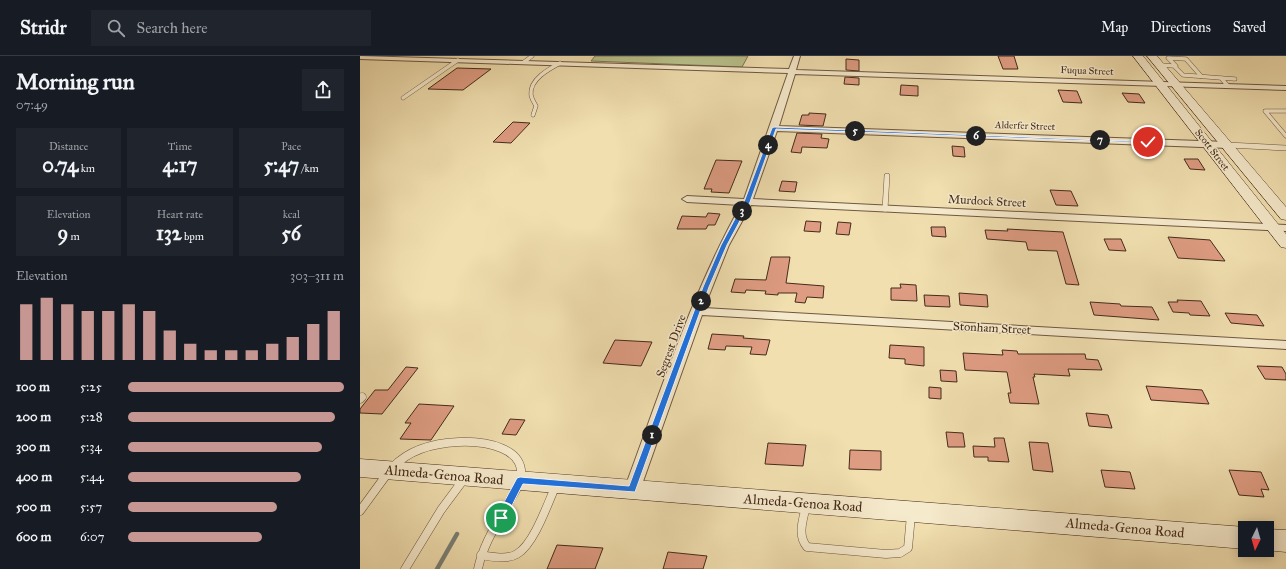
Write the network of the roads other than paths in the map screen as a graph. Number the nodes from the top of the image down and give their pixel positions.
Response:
1 (532, 56) edge
2 (797, 56) edge
3 (1138, 56) edge
4 (1152, 56) edge
5 (360, 57) edge
6 (1167, 57) edge
7 (458, 60) junction
8 (524, 62) junction
9 (1183, 62) dead end
10 (560, 64) junction
11 (1188, 64) junction
12 (1160, 65) junction
13 (1178, 67) junction
14 (793, 71) junction
15 (1201, 76) junction
16 (1221, 78) junction
17 (1235, 79) dead end
18 (1159, 84) junction
19 (1176, 84) junction
20 (1228, 86) junction
21 (1286, 88) edge
22 (403, 98) dead end
23 (1286, 111) edge
24 (533, 115) dead end
25 (774, 128) junction
26 (1286, 136) edge
27 (1207, 144) junction
28 (1228, 145) junction
29 (1286, 148) edge
30 (887, 176) dead end
31 (686, 199) dead end
32 (747, 202) junction
33 (885, 209) junction
34 (1286, 216) edge
35 (1272, 227) junction
36 (1286, 228) edge
37 (1286, 244) edge
38 (698, 311) junction
39 (1286, 345) edge
40 (360, 468) edge
41 (390, 470) junction
42 (466, 476) junction
43 (520, 481) junction
44 (557, 484) junction
45 (632, 490) junction
46 (807, 503) junction
47 (360, 511) edge
48 (911, 511) junction
49 (1238, 537) edge
50 (1274, 540) edge
51 (1286, 541) edge
52 (481, 555) junction
53 (405, 569) edge
54 (478, 569) edge

1 - 8 lane
2 - 14 street, Segrest Drive
3 - 18 main road, Scott Street
4 - 12 main road, Scott Street
5 - 7 street, Fuqua Street
6 - 11 lane
6 - 13 lane
7 - 8 street, Fuqua Street
7 - 22 lane
8 - 10 street, Fuqua Street
9 - 11 lane
10 - 14 street, Fuqua Street
10 - 24 lane
11 - 15 lane
12 - 13 lane
12 - 19 main road, Scott Street
13 - 15 lane
14 - 18 street, Fuqua Street
14 - 25 street, Segrest Drive
15 - 16 lane
16 - 17 lane
16 - 20 lane
18 - 19 street, Fuqua Street
18 - 27 main road, Scott Street
19 - 20 street, Fuqua Street
19 - 28 main road, Scott Street
20 - 21 street, Fuqua Street
23 - 26 lane
25 - 27 street, Alderfer Street
25 - 32 street, Segrest Drive
27 - 28 street, Alderfer Street
27 - 35 main road, Scott Street
28 - 29 lane
28 - 34 main road, Scott Street
30 - 33 lane
31 - 32 street, Murdock Street
32 - 33 street, Murdock Street
32 - 38 street, Segrest Drive
33 - 35 street, Murdock Street
35 - 36 street, Murdock Street
35 - 37 main road, Scott Street
38 - 39 street, Stonham Street
38 - 45 street, Segrest Drive
40 - 41 main road, Almeda-Genoa Road
41 - 42 main road, Almeda-Genoa Road
41 - 43 lane
41 - 47 lane
42 - 43 main road, Almeda-Genoa Road
42 - 53 lane
43 - 44 main road, Almeda-Genoa Road
43 - 52 lane
44 - 45 main road, Almeda-Genoa Road
44 - 52 lane
45 - 46 main road, Almeda-Genoa Road
46 - 48 main road, Almeda-Genoa Road
46 - 48 lane
48 - 49 main road, Almeda-Genoa Road
50 - 51 main road
52 - 54 lane

